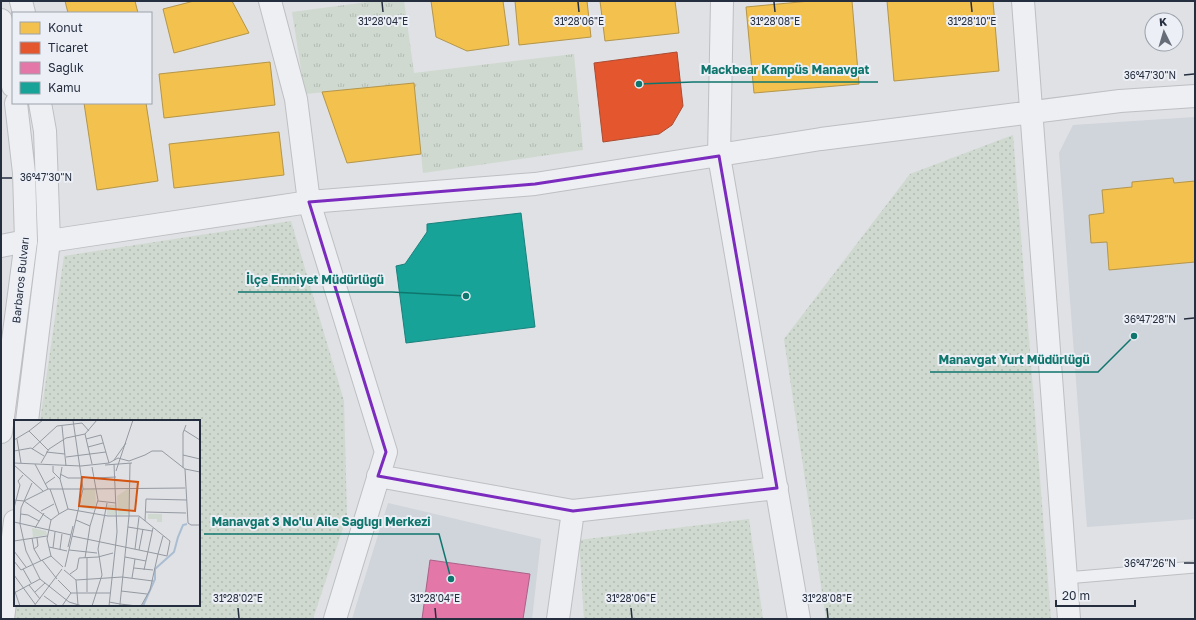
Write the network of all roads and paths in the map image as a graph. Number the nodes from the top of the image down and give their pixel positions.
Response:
1 (21, 1) edge
2 (270, 1) edge
3 (722, 1) edge
4 (1023, 1) edge
5 (24, 12) edge
6 (1, 21) edge
7 (12, 81) edge
8 (1195, 96) edge
9 (16, 104) edge
10 (40, 104) edge
11 (1032, 113) junction
12 (719, 156) junction
13 (309, 202) junction
14 (26, 241) junction
15 (49, 241) junction
16 (1, 246) edge
17 (27, 420) edge
18 (1, 432) edge
19 (378, 476) junction
20 (778, 488) junction
21 (573, 511) junction
22 (14, 529) edge
23 (1195, 567) edge
24 (1066, 578) junction
25 (3, 619) edge
26 (335, 619) edge
27 (558, 619) edge
28 (799, 619) edge
29 (1069, 619) edge

1 - 5 street
2 - 13 street
3 - 12 street
4 - 11 street
6 - 7 street
8 - 11 street
9 - 14 street, Barbaros Bulvarı
10 - 15 street
11 - 12 street
11 - 24 street
12 - 13 street
12 - 20 street
13 - 15 street
13 - 19 street
14 - 16 street
14 - 18 street, Barbaros Bulvarı
15 - 17 street
19 - 21 street
19 - 26 street
20 - 21 street
20 - 28 street
21 - 27 street
22 - 25 street
23 - 24 lane
24 - 29 street

